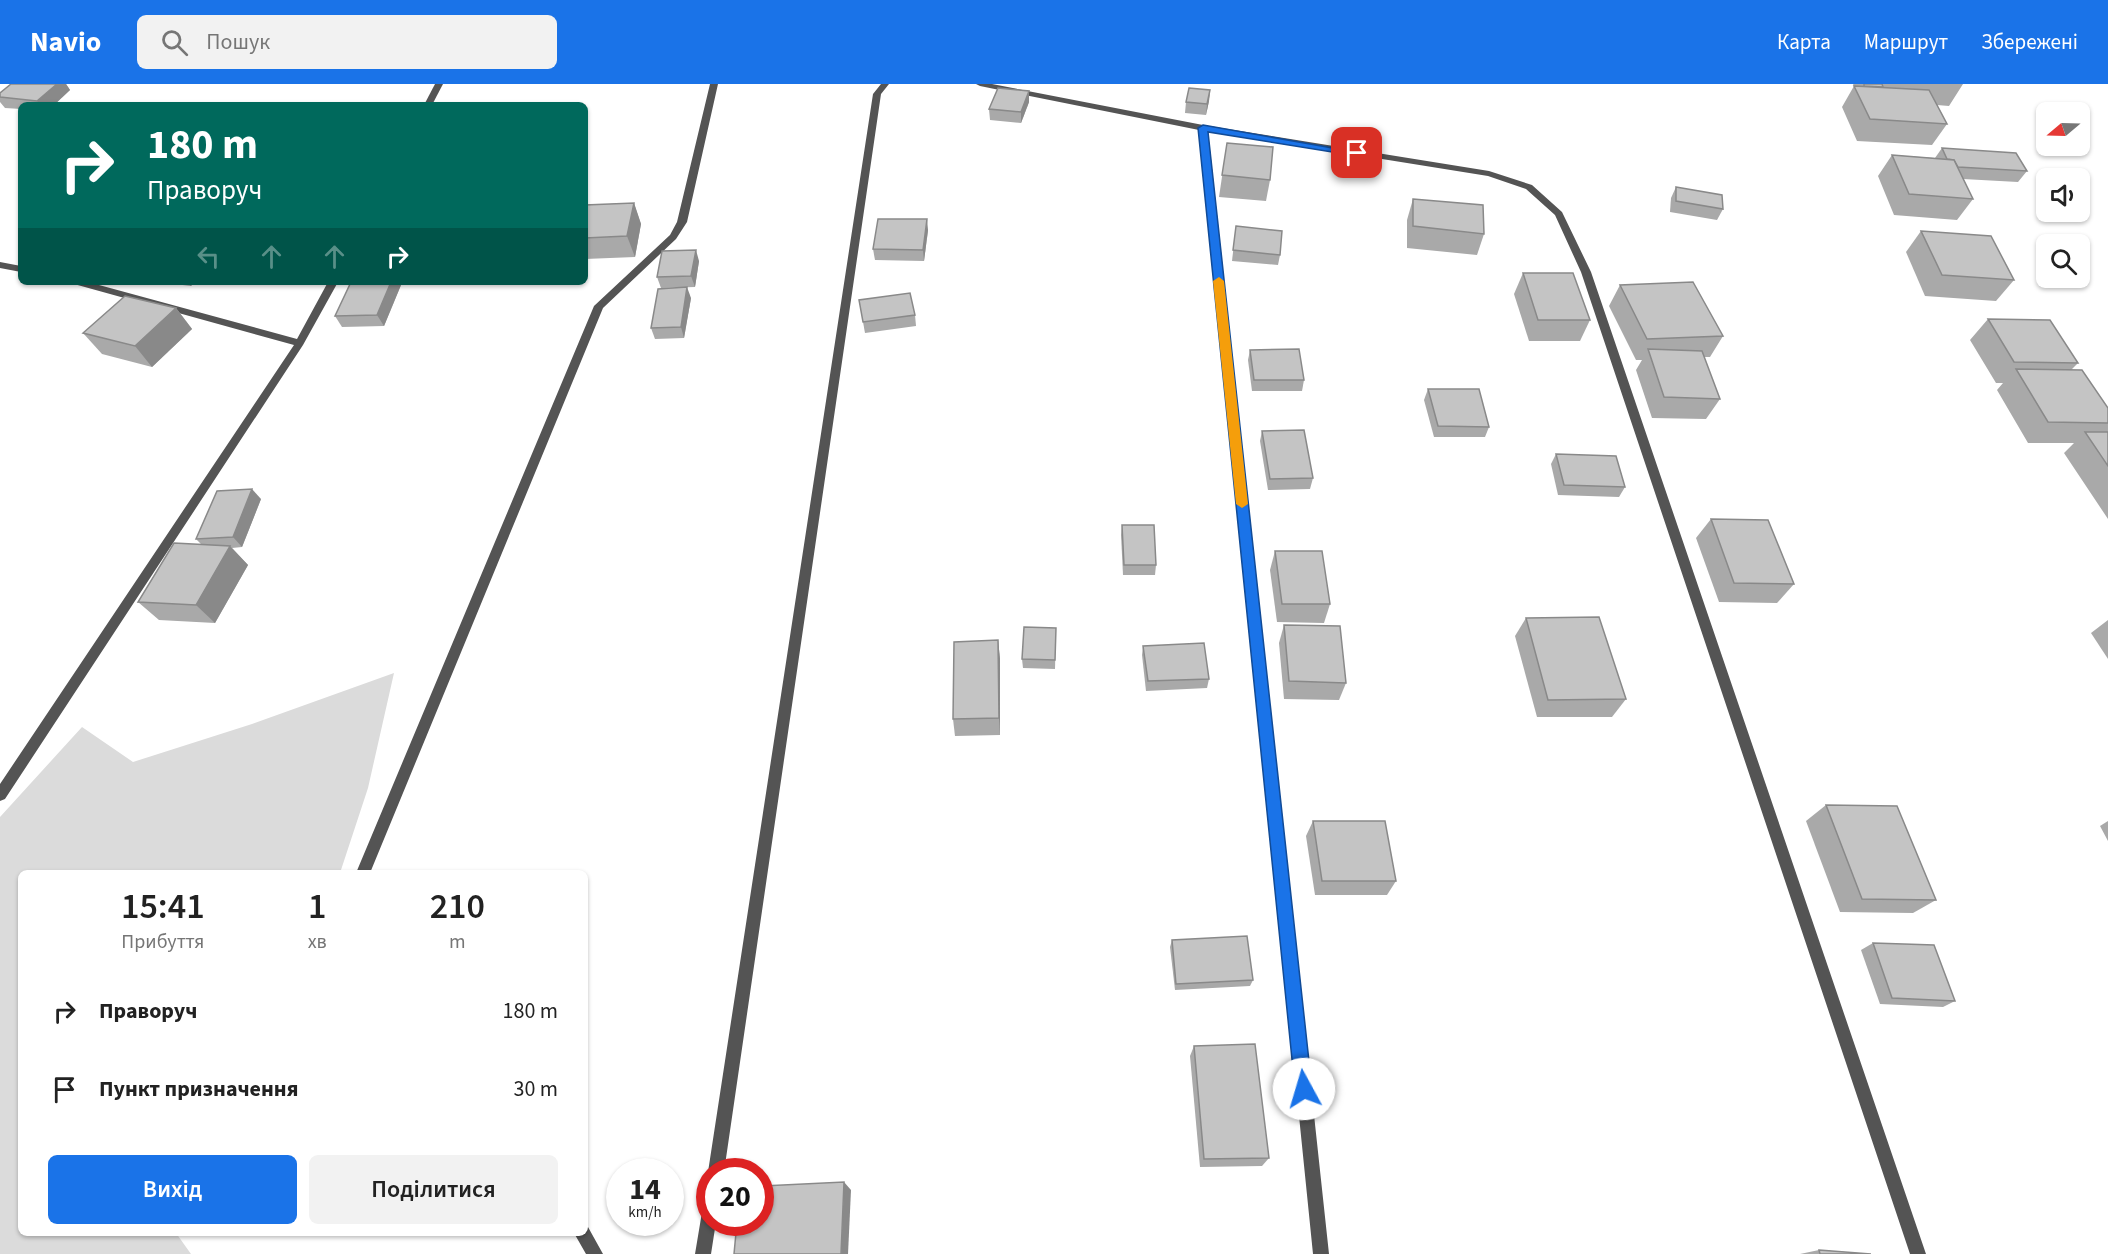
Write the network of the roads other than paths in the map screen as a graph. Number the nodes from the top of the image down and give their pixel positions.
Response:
1 (439, 84) edge
2 (714, 84) edge
3 (885, 84) edge
4 (980, 84) edge
5 (430, 102) edge
6 (1203, 128) junction
7 (0, 265) edge
8 (18, 268) edge
9 (88, 285) edge
10 (331, 285) edge
11 (300, 343) junction
12 (0, 795) edge
13 (364, 870) edge
14 (718, 1158) edge
15 (584, 1236) edge
16 (706, 1236) edge
17 (595, 1254) edge
18 (703, 1254) edge
19 (1321, 1254) edge
20 (1918, 1254) edge

1 - 5 lane
2 - 13 lane
3 - 14 lane
4 - 6 lane
6 - 19 lane
6 - 20 lane
7 - 8 lane
9 - 11 lane
10 - 11 lane
11 - 12 lane
15 - 17 lane
16 - 18 lane

